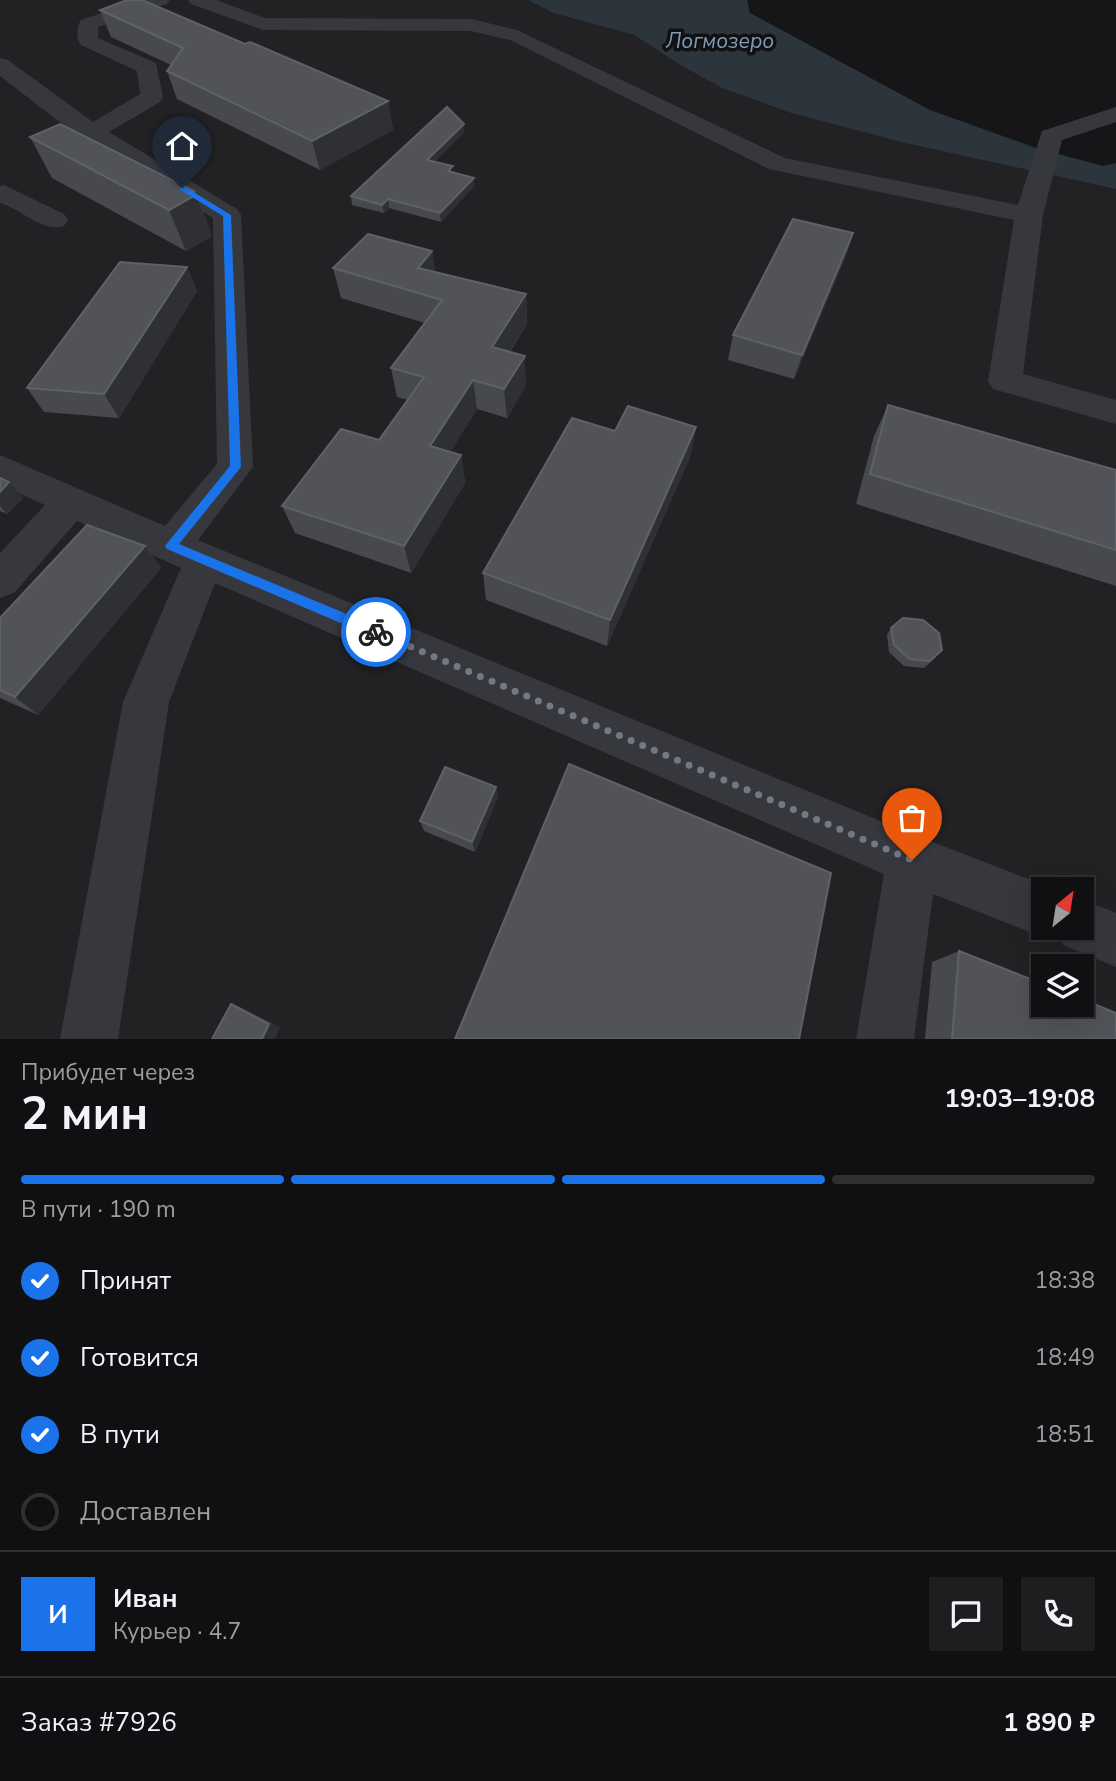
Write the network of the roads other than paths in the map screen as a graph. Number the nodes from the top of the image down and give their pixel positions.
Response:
1 (160, 0) edge
2 (198, 0) edge
3 (393, 6) dead end
4 (424, 25) junction
5 (0, 65) edge
6 (1116, 114) edge
7 (92, 132) junction
8 (0, 195) edge
9 (1029, 215) junction
10 (54, 220) dead end
11 (1116, 412) edge
12 (0, 469) edge
13 (72, 501) junction
14 (187, 553) junction
15 (0, 581) edge
16 (912, 860) junction
17 (1031, 906) edge
18 (1094, 931) edge
19 (1116, 940) edge
20 (89, 1039) edge
21 (885, 1039) edge

1 - 7 lane
2 - 4 lane
3 - 4 lane
4 - 9 lane
5 - 7 lane
6 - 9 lane
7 - 14 lane
8 - 10 lane
9 - 11 lane
12 - 13 lane
13 - 14 lane
13 - 15 lane
14 - 16 lane
14 - 20 lane
16 - 17 lane
16 - 21 lane
18 - 19 lane

